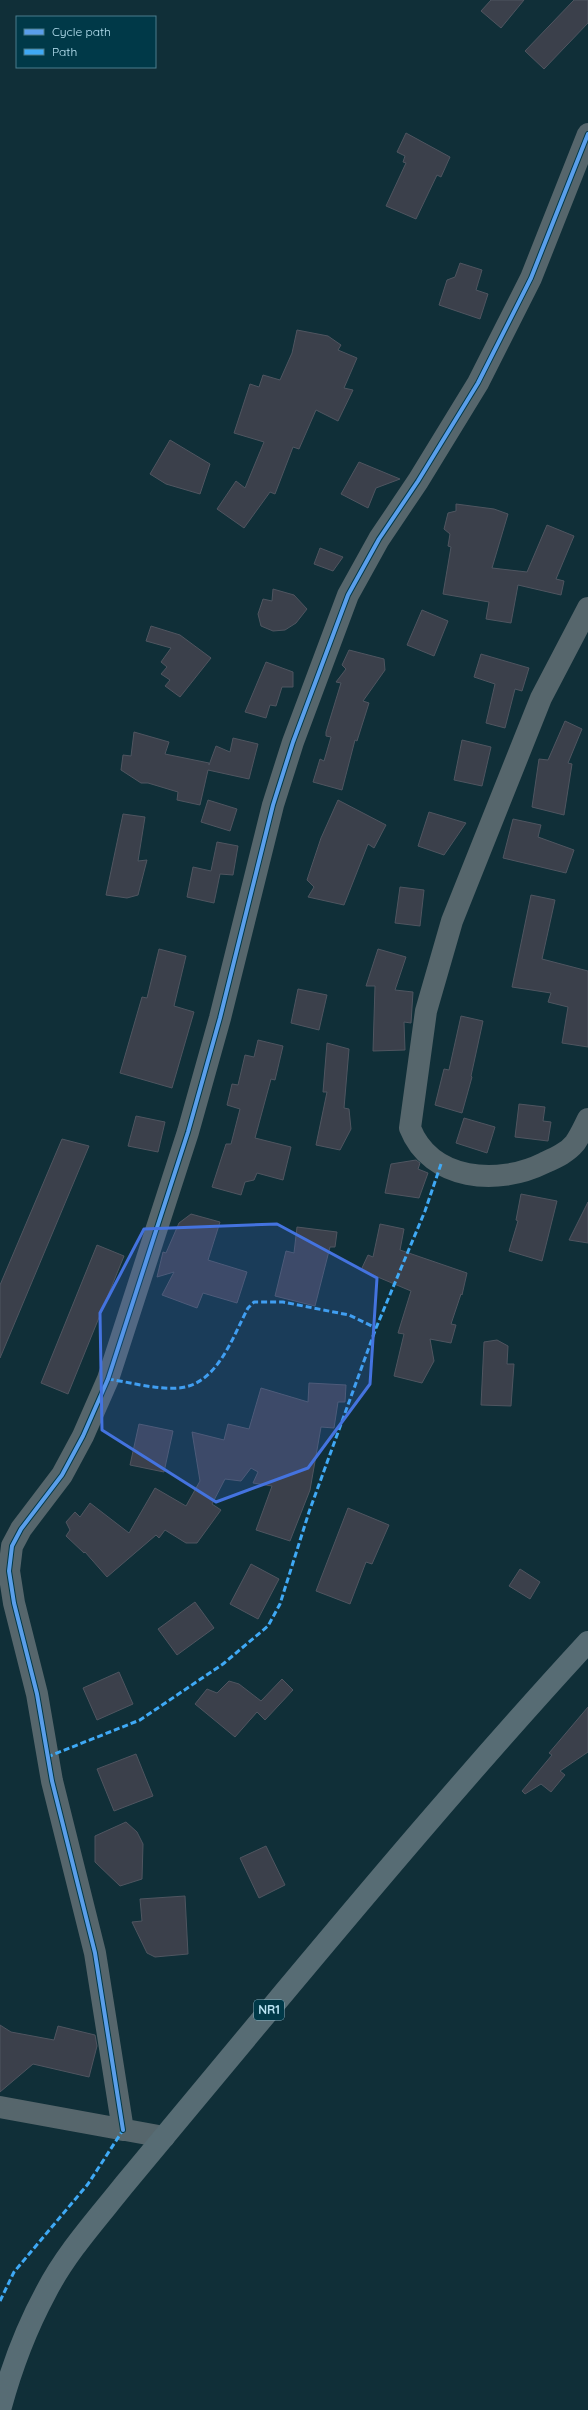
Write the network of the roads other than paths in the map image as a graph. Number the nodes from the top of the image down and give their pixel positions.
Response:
1 (588, 134) edge
2 (588, 608) edge
3 (588, 1119) edge
4 (6, 1539) edge
5 (588, 1642) edge
6 (0, 2107) edge
7 (123, 2130) junction
8 (164, 2137) junction
9 (0, 2410) edge

1 - 4 street
2 - 3 street
4 - 7 street
5 - 8 highway, NR1
6 - 7 street
7 - 8 street
8 - 9 highway, NR1

